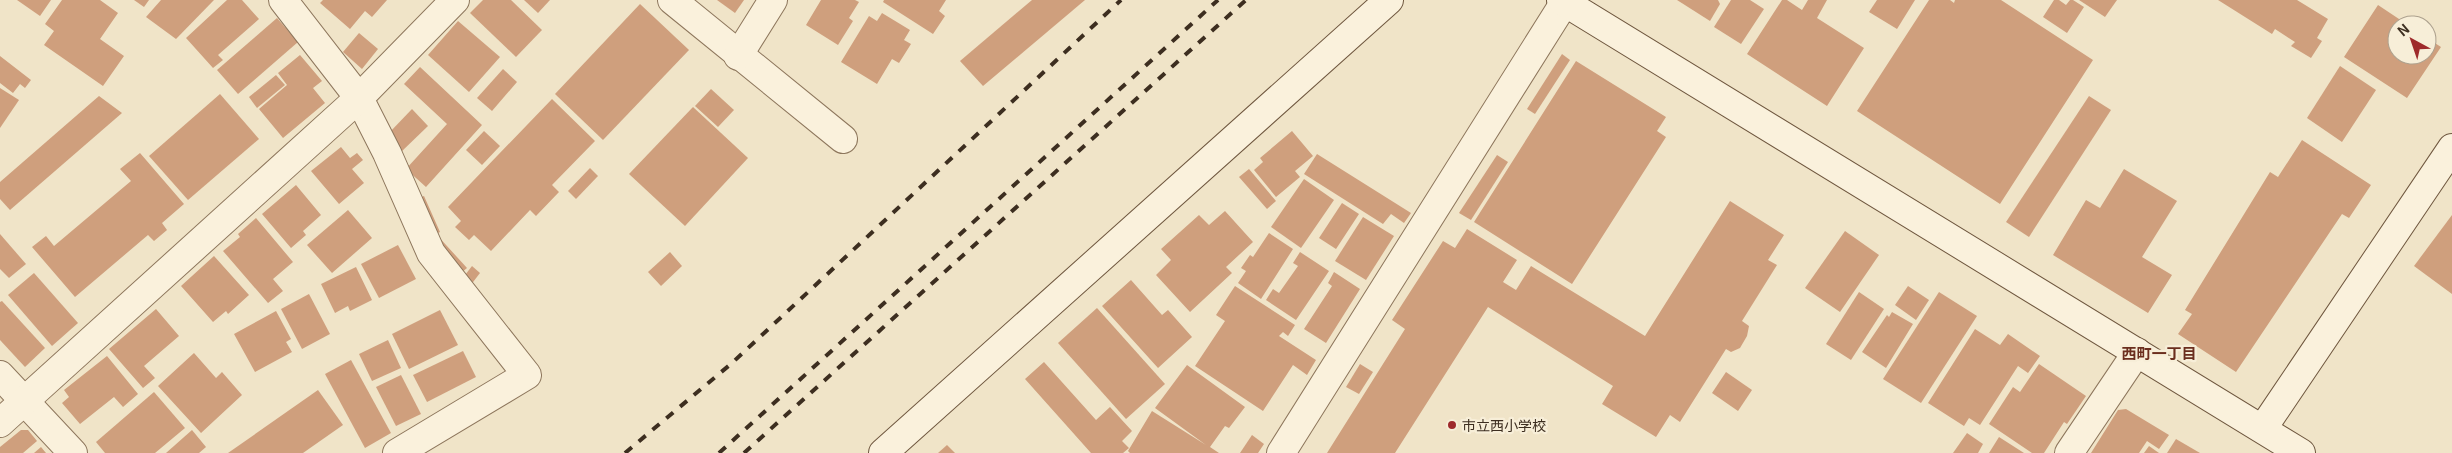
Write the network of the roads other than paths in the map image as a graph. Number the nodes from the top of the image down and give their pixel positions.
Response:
1 (283, 0) edge
2 (455, 0) edge
3 (672, 0) edge
4 (772, 0) edge
5 (1389, 0) edge
6 (1564, 1) edge
7 (738, 56) junction
8 (359, 98) junction
9 (842, 139) dead end
10 (2452, 148) edge
11 (2137, 352) junction
12 (0, 375) edge
13 (24, 403) junction
14 (0, 423) edge
15 (2262, 428) junction
16 (73, 453) edge
17 (397, 453) edge
18 (883, 453) edge
19 (1281, 453) edge
20 (2069, 453) edge
21 (2301, 453) edge

1 - 8 street
2 - 8 street
3 - 7 street
4 - 7 street
5 - 18 street
6 - 11 street
6 - 19 street
7 - 9 street
8 - 13 street
8 - 17 street
10 - 15 street
11 - 15 street
11 - 20 street
12 - 13 street
13 - 14 street
13 - 16 street
15 - 21 street

